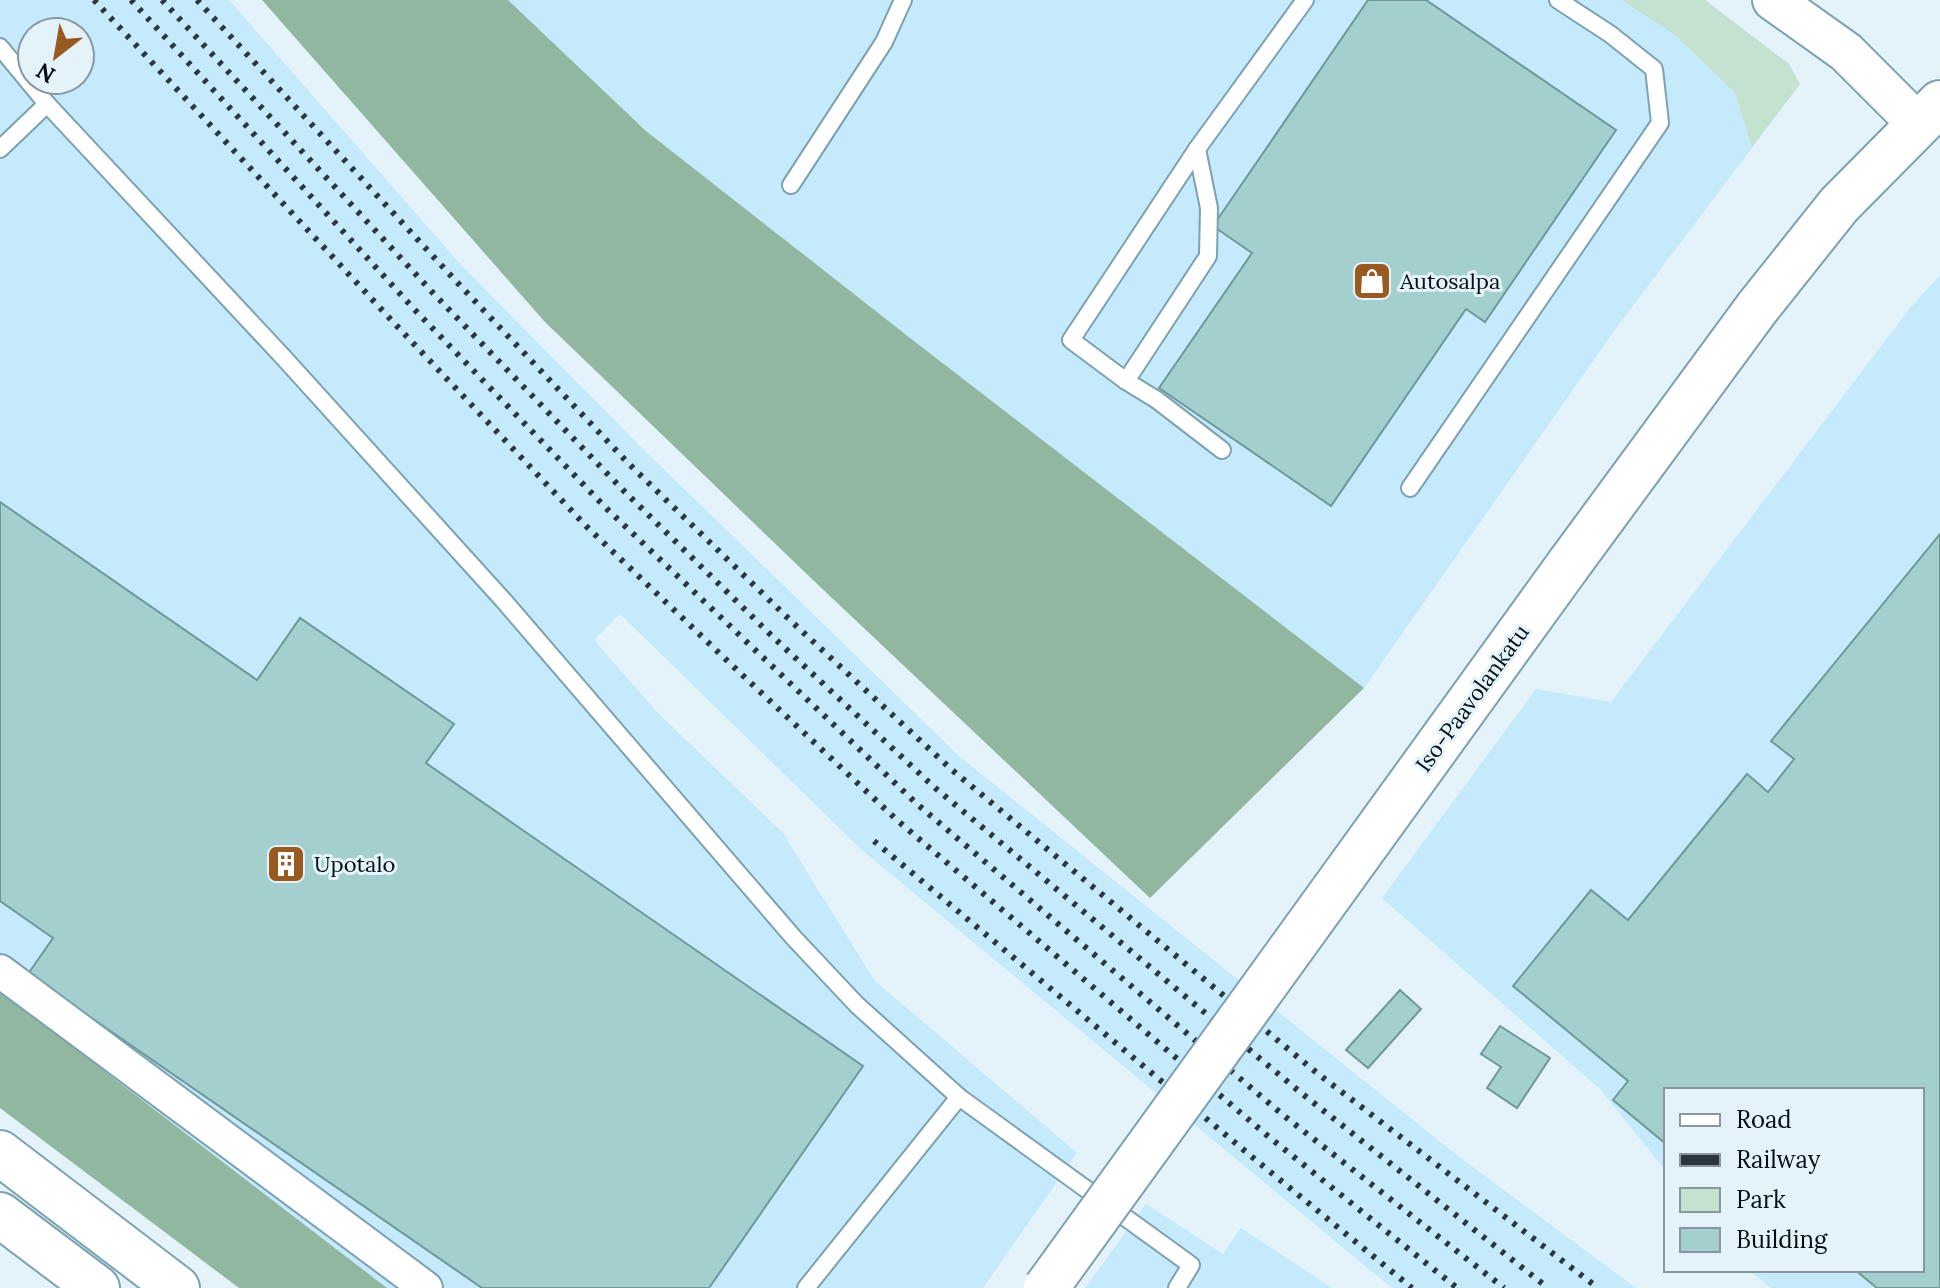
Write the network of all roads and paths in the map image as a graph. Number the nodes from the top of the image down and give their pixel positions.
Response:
1 (903, 0) edge
2 (1305, 0) edge
3 (1558, 0) edge
4 (1773, 0) edge
5 (0, 47) edge
6 (47, 104) junction
7 (1929, 120) edge
8 (0, 149) edge
9 (1197, 149) junction
10 (791, 185) dead end
11 (1126, 381) junction
12 (1222, 450) dead end
13 (1410, 488) dead end
14 (0, 971) edge
15 (959, 1097) junction
16 (0, 1153) edge
17 (0, 1215) edge
18 (97, 1288) edge
19 (177, 1288) edge
20 (426, 1288) edge
21 (806, 1288) edge
22 (1046, 1288) edge
23 (1177, 1288) edge

1 - 10 lane
2 - 9 lane
3 - 13 lane
4 - 7 street
5 - 6 lane
6 - 8 lane
6 - 15 lane
7 - 22 main road, Iso-Paavolankatu, bridge
9 - 11 lane
9 - 11 lane
11 - 12 lane
14 - 20 street
15 - 21 lane
15 - 23 lane
16 - 19 main road
17 - 18 main road

